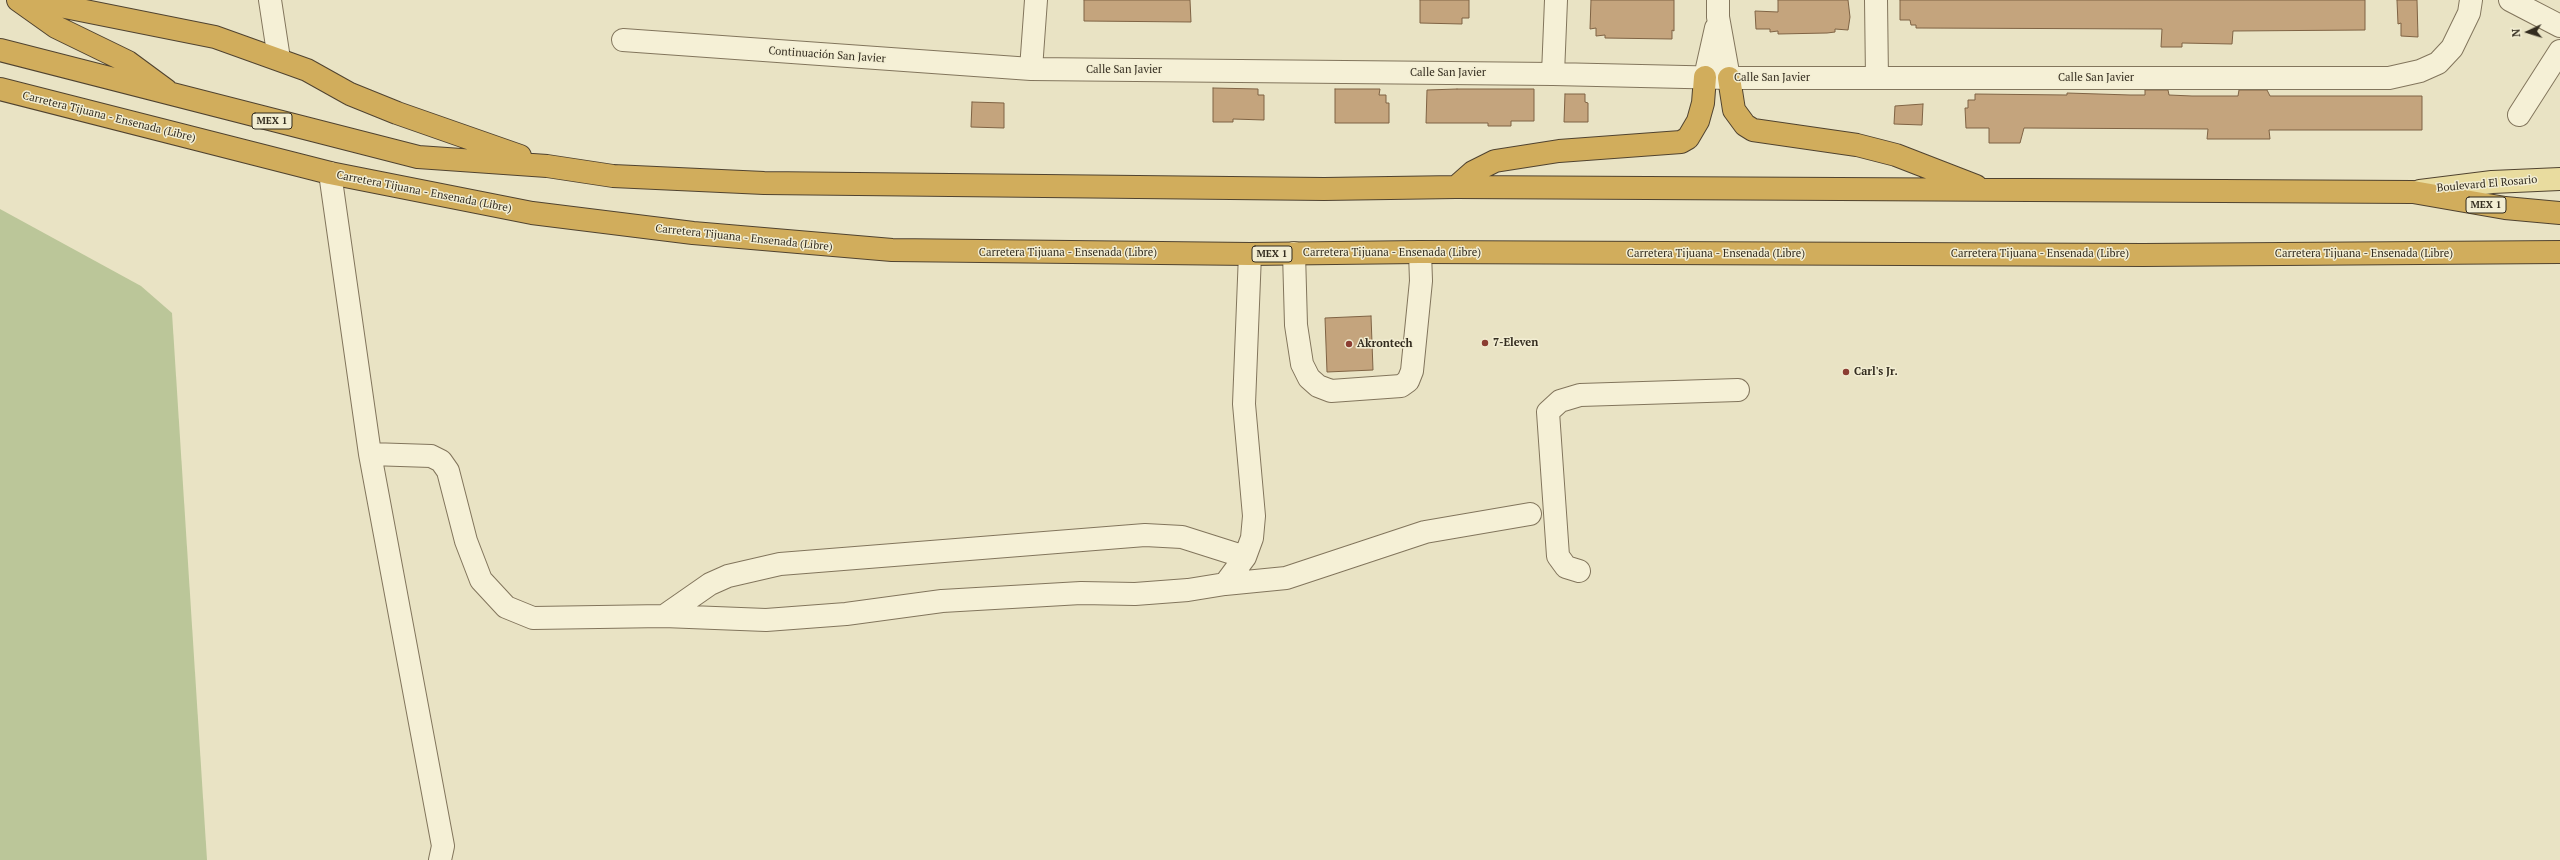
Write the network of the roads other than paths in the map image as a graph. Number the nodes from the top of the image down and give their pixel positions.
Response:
1 (18, 0) edge
2 (30, 0) edge
3 (270, 0) edge
4 (1036, 0) edge
5 (1556, 0) edge
6 (1876, 0) edge
7 (2471, 0) edge
8 (2510, 0) edge
9 (1718, 8) edge
10 (2560, 26) edge
11 (623, 40) dead end
12 (0, 50) edge
13 (2560, 51) edge
14 (279, 59) junction
15 (1031, 69) junction
16 (1553, 74) junction
17 (1705, 77) junction
18 (1729, 78) junction
19 (1877, 78) junction
20 (0, 89) edge
21 (175, 97) junction
22 (2519, 115) dead end
23 (547, 166) junction
24 (330, 173) junction
25 (2560, 178) edge
26 (1456, 187) junction
27 (1987, 190) junction
28 (2413, 192) junction
29 (2560, 213) edge
30 (1420, 252) junction
31 (2560, 252) edge
32 (1294, 253) junction
33 (1250, 254) junction
34 (1738, 390) dead end
35 (370, 454) junction
36 (1530, 514) dead end
37 (1245, 557) junction
38 (1579, 571) dead end
39 (1225, 584) junction
40 (664, 616) junction
41 (440, 860) edge

1 - 21 highway
2 - 14 highway
3 - 14 street
4 - 15 street
5 - 16 street
6 - 19 street
7 - 19 street, Calle San Javier
8 - 10 street
9 - 17 street
9 - 18 street
11 - 15 street, Continuación San Javier
12 - 21 highway, MEX 1
13 - 22 street
14 - 23 highway
15 - 16 street, Calle San Javier
16 - 17 street, Calle San Javier
17 - 18 street, Calle San Javier
17 - 26 highway
18 - 19 street, Calle San Javier
18 - 27 highway
20 - 24 highway, Carretera Tijuana - Ensenada (Libre) / MEX 1
21 - 23 highway, MEX 1
23 - 26 highway, MEX 1
24 - 33 highway, Carretera Tijuana - Ensenada (Libre) / MEX 1
24 - 35 street
25 - 28 main road, Boulevard El Rosario
26 - 27 highway, MEX 1
27 - 28 highway, MEX 1
28 - 29 highway, MEX 1
30 - 31 highway, Carretera Tijuana - Ensenada (Libre) / MEX 1
30 - 32 highway, Carretera Tijuana - Ensenada (Libre) / MEX 1
30 - 32 street
32 - 33 highway, Carretera Tijuana - Ensenada (Libre) / MEX 1
33 - 37 street
34 - 38 street
35 - 40 street
35 - 41 street
36 - 39 street
37 - 39 street
37 - 40 street
39 - 40 street

